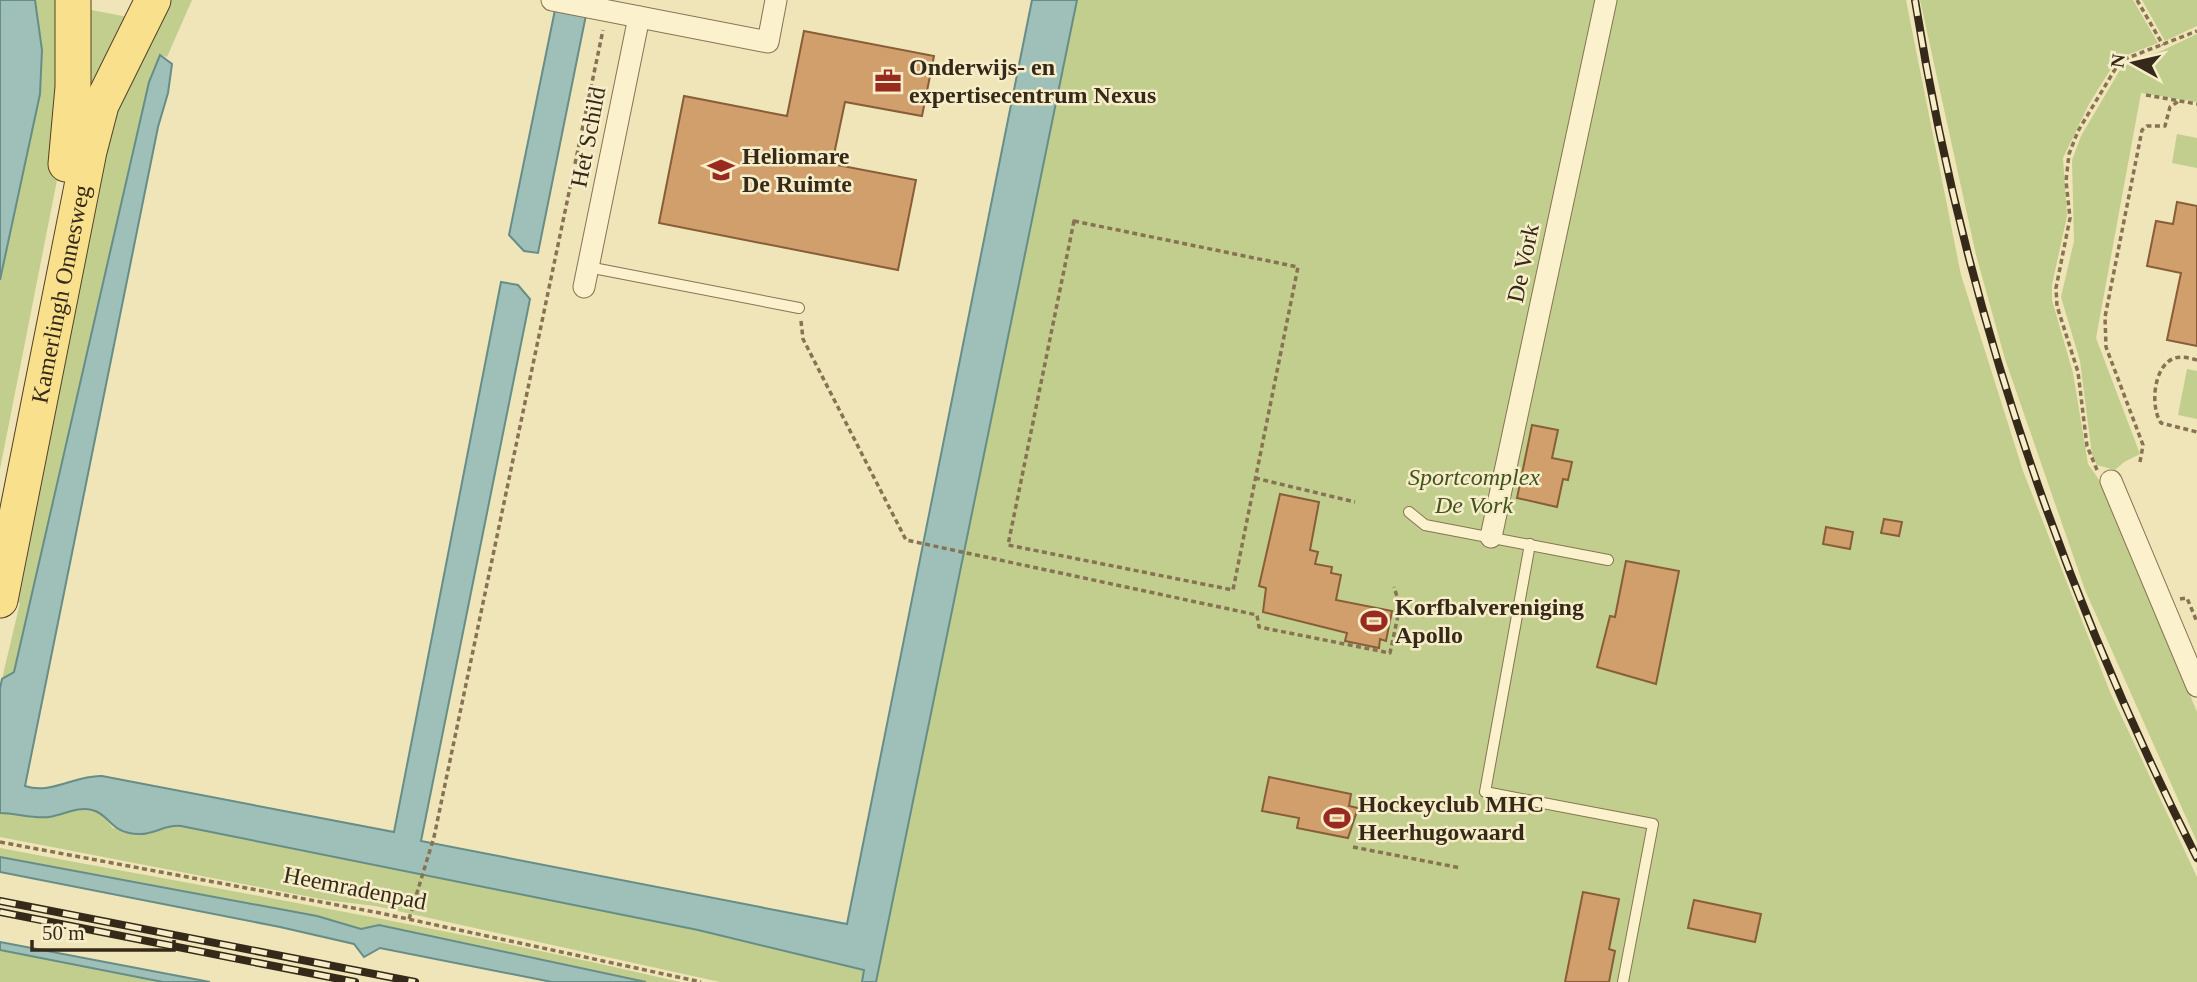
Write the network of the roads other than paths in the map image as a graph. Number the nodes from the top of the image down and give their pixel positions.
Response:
1 (74, 0) edge
2 (153, 0) edge
3 (552, 0) edge
4 (776, 0) edge
5 (1606, 0) edge
6 (639, 17) junction
7 (586, 277) joint
8 (799, 308) road end
9 (2111, 481) road end
10 (0, 507) edge
11 (1409, 512) dead end
12 (1491, 537) junction
13 (1530, 544) junction
14 (1608, 560) dead end
15 (0, 600) edge
16 (2197, 686) edge
17 (1623, 982) edge

1 - 10 main road, Kamerlingh Onnesweg
2 - 15 main road, Kamerlingh Onnesweg
3 - 6 street
4 - 6 street
5 - 12 street, De Vork
6 - 7 street, Het Schild
7 - 8 lane, Het Schild
9 - 16 street
11 - 12 lane
12 - 13 lane
13 - 14 lane
13 - 17 lane

